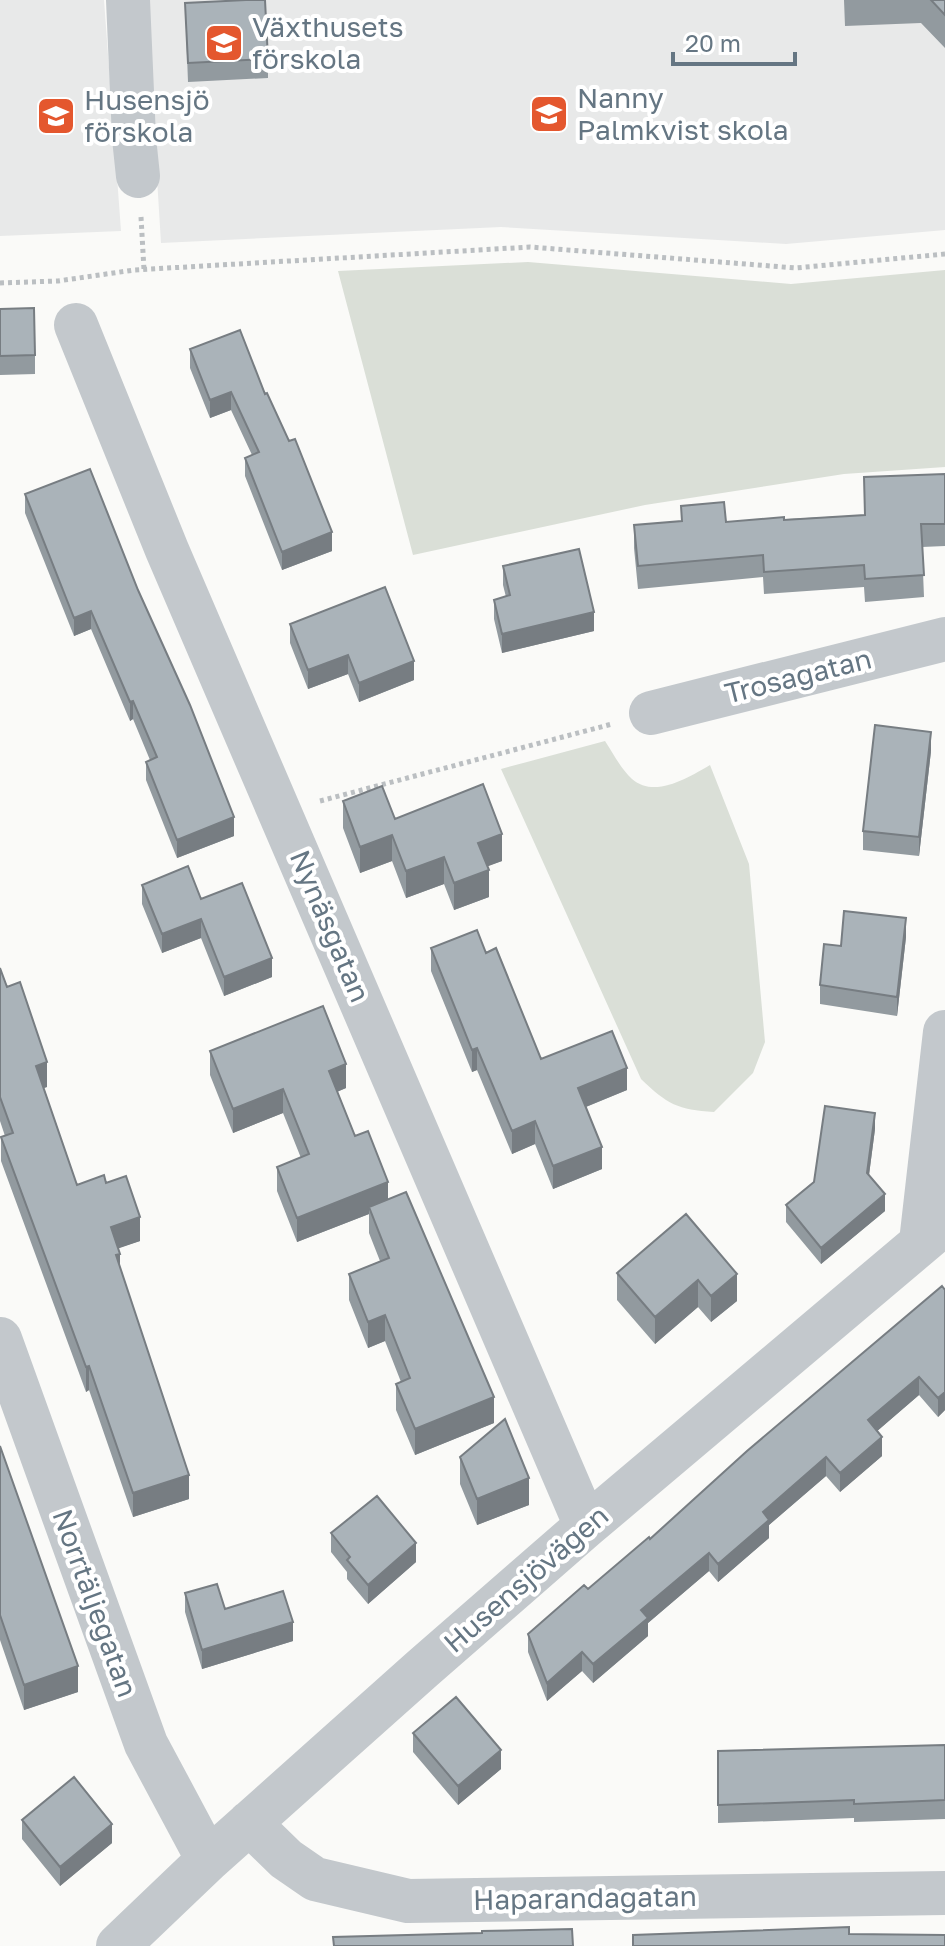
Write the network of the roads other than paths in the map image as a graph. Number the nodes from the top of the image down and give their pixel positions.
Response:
1 (128, 0) edge
2 (138, 176) road end
3 (76, 325) dead end
4 (945, 639) edge
5 (651, 713) road end
6 (945, 1032) edge
7 (933, 1232) edge
8 (0, 1339) edge
9 (586, 1526) junction
10 (249, 1823) junction
11 (208, 1860) junction
12 (945, 1893) edge
13 (118, 1946) edge

1 - 2 street
3 - 9 street, Nynäsgatan
4 - 5 street, Trosagatan
6 - 7 street
7 - 9 street, Husensjövägen
8 - 11 street, Norrtäljegatan
9 - 10 street, Husensjövägen
10 - 11 street, Husensjövägen
10 - 12 street, Haparandagatan
11 - 13 street, Husensjövägen

